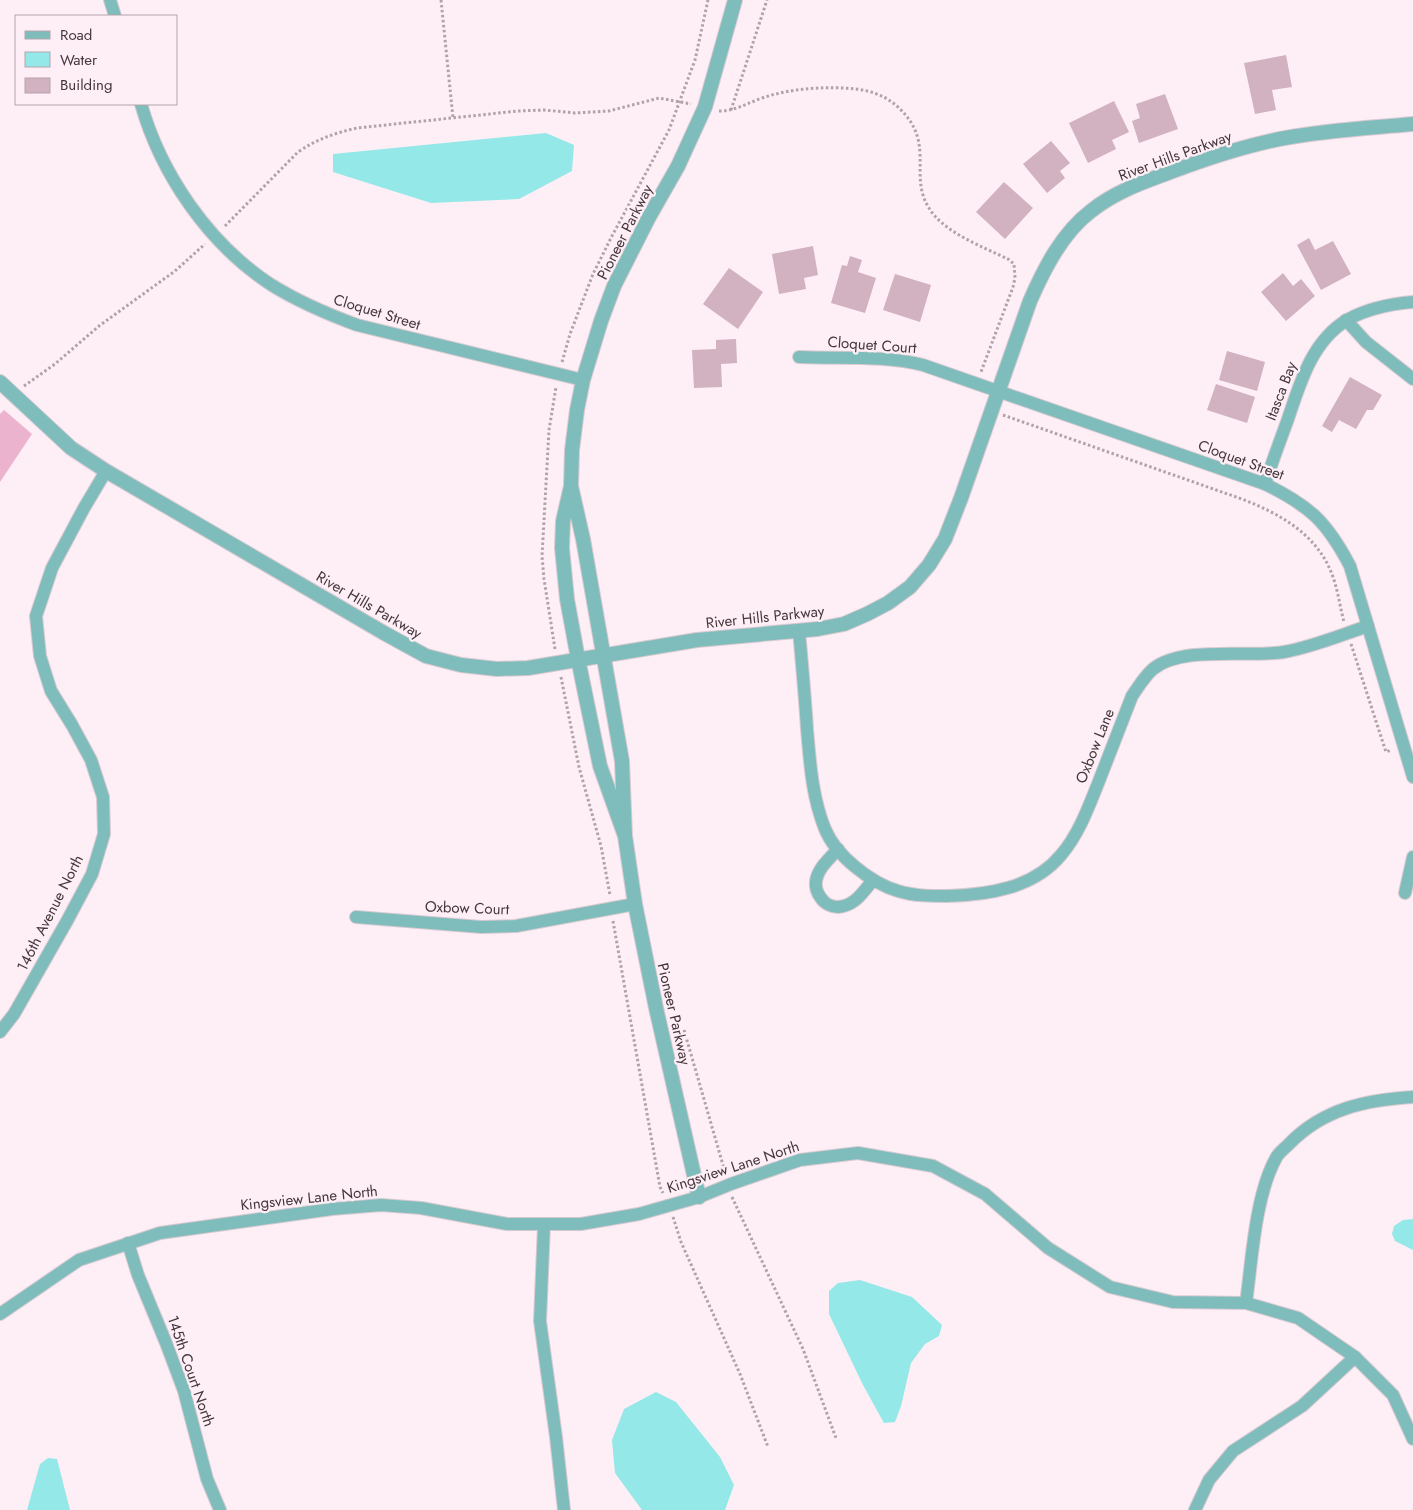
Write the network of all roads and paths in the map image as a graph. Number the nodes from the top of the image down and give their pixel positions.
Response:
1 (110, 0) edge
2 (441, 0) edge
3 (708, 0) edge
4 (735, 0) edge
5 (767, 0) edge
6 (115, 15) edge
7 (680, 101) junction
8 (693, 104) dead end
9 (140, 105) edge
10 (730, 111) junction
11 (719, 112) dead end
12 (453, 118) junction
13 (1413, 124) edge
14 (224, 227) dead end
15 (204, 245) dead end
16 (1413, 302) edge
17 (1346, 320) junction
18 (799, 357) dead end
19 (981, 372) dead end
20 (1413, 379) edge
21 (583, 380) junction
22 (0, 382) edge
23 (21, 388) dead end
24 (998, 392) junction
25 (1005, 415) dead end
26 (106, 471) junction
27 (1265, 484) junction
28 (571, 486) junction
29 (1344, 621) dead end
30 (1368, 626) junction
31 (799, 631) junction
32 (1352, 646) dead end
33 (604, 654) junction
34 (578, 659) junction
35 (1386, 752) dead end
36 (1413, 777) edge
37 (625, 836) junction
38 (838, 849) junction
39 (1413, 856) edge
40 (873, 880) junction
41 (1405, 893) dead end
42 (635, 904) junction
43 (356, 917) dead end
44 (684, 1030) dead end
45 (0, 1032) edge
46 (1413, 1097) edge
47 (729, 1185) junction
48 (700, 1197) junction
49 (544, 1225) junction
50 (128, 1243) junction
51 (1246, 1303) junction
52 (0, 1314) edge
53 (1355, 1357) junction
54 (836, 1438) dead end
55 (1413, 1439) edge
56 (220, 1510) edge
57 (564, 1510) edge
58 (1195, 1510) edge

1 - 6 street
2 - 12 path
3 - 7 path
4 - 21 street, Pioneer Parkway
5 - 10 path
7 - 8 path
7 - 12 path
9 - 21 street, Cloquet Street
10 - 11 path
10 - 19 path
12 - 14 path
13 - 24 street, River Hills Parkway
15 - 23 path
16 - 17 street, Itasca Bay
17 - 20 street
17 - 27 street, Itasca Bay
18 - 24 street, Cloquet Court
21 - 28 street, Pioneer Parkway
22 - 26 street, River Hills Parkway
24 - 27 street, Cloquet Street
24 - 31 street, River Hills Parkway
25 - 29 path
26 - 34 street, River Hills Parkway
26 - 45 street, 146th Avenue North
27 - 30 street, Cloquet Street
28 - 33 street, Pioneer Parkway
28 - 34 street, Pioneer Parkway
30 - 36 street, Cloquet Street
30 - 40 street, Oxbow Lane
31 - 33 street, River Hills Parkway
31 - 38 street, Oxbow Lane
32 - 35 path
33 - 34 street, River Hills Parkway
33 - 37 street, Pioneer Parkway
34 - 37 street, Pioneer Parkway
37 - 42 street, Pioneer Parkway
38 - 40 street, Oxbow Lane
38 - 40 street
39 - 41 street
42 - 43 street, Oxbow Court
42 - 48 street, Pioneer Parkway
44 - 47 path
46 - 51 street
47 - 48 street, Kingsview Lane North
47 - 51 street, Kingsview Lane North
47 - 54 path
48 - 49 street, Kingsview Lane North
49 - 50 street, Kingsview Lane North
49 - 57 street
50 - 52 street, Kingsview Lane North
50 - 56 street, 145th Court North
51 - 53 street, Kingsview Lane North
53 - 55 street, Kingsview Lane North
53 - 58 street

